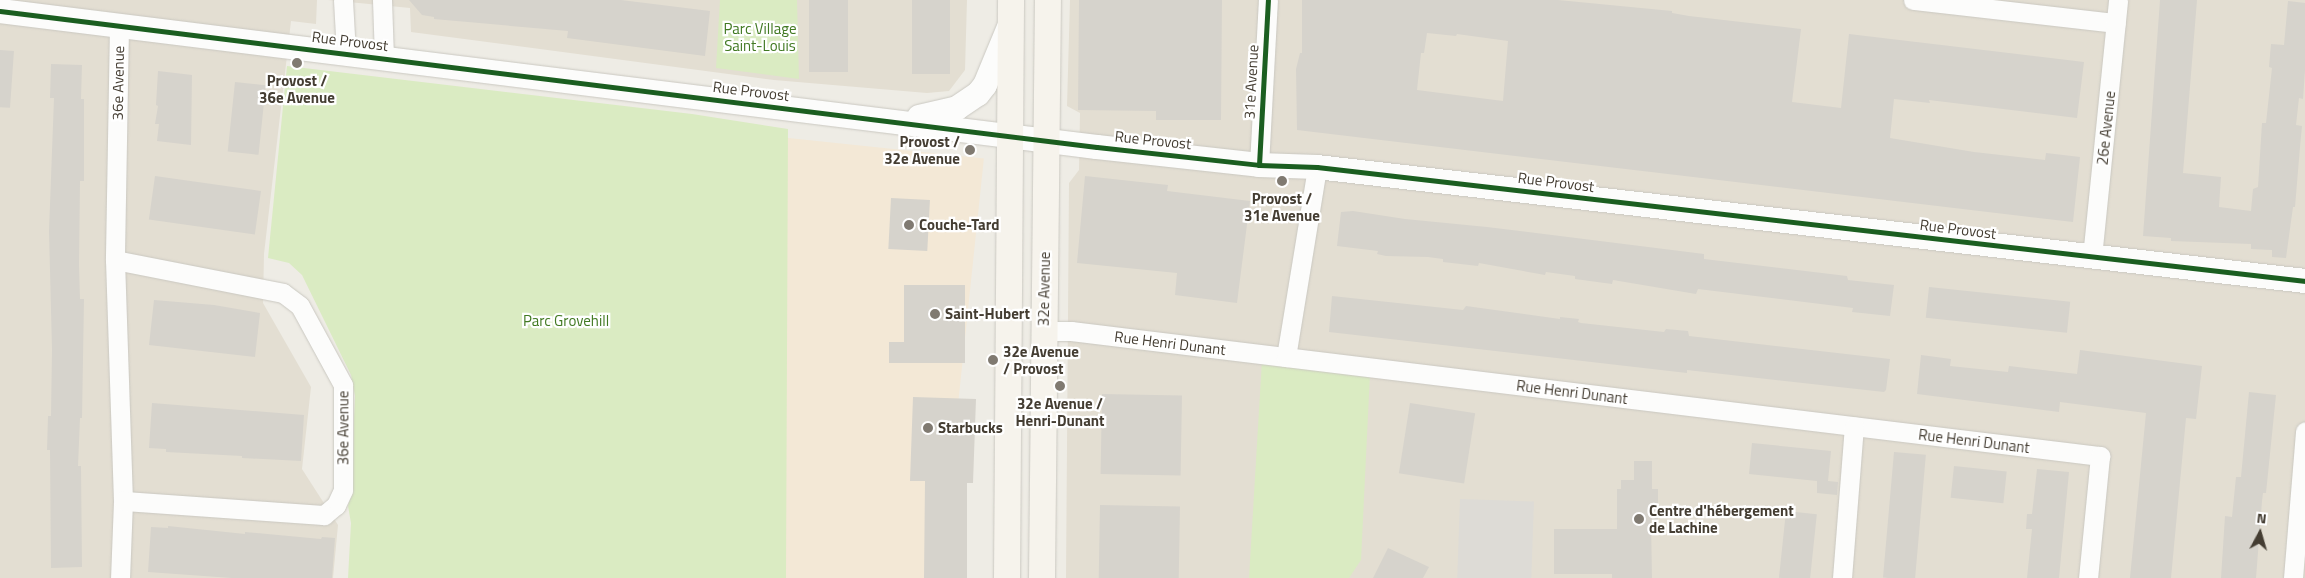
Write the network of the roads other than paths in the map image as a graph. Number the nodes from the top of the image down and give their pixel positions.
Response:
1 (343, 0) edge
2 (382, 0) edge
3 (1048, 0) edge
4 (1268, 0) edge
5 (1913, 0) edge
6 (2118, 0) edge
7 (0, 11) edge
8 (1011, 11) edge
9 (2116, 23) junction
10 (119, 26) junction
11 (346, 53) junction
12 (384, 58) junction
13 (903, 121) junction
14 (1010, 135) junction
15 (1047, 140) junction
16 (1258, 165) junction
17 (1317, 167) junction
18 (2092, 257) junction
19 (115, 260) junction
20 (2305, 282) edge
21 (1044, 331) junction
22 (1286, 357) junction
23 (1854, 426) junction
24 (2305, 431) edge
25 (123, 501) junction
26 (120, 578) edge
27 (1007, 578) edge
28 (1042, 578) edge
29 (1842, 578) edge
30 (2088, 578) edge
31 (2293, 578) edge

1 - 11 street
2 - 12 street
3 - 15 main road, 32e Avenue
4 - 16 street, 31e Avenue
5 - 9 street
6 - 9 street, 26e Avenue
7 - 10 street, Rue Provost
8 - 13 street
8 - 14 main road
9 - 18 street, 26e Avenue
10 - 11 street, Rue Provost
10 - 19 street, 36e Avenue
11 - 12 street, Rue Provost
12 - 13 street, Rue Provost
13 - 14 street, Rue Provost
14 - 15 street, Rue Provost
14 - 27 main road
15 - 16 street, Rue Provost
15 - 21 main road, 32e Avenue
16 - 17 street, Rue Provost
17 - 18 street, Rue Provost
17 - 22 street
18 - 20 street, Rue Provost
19 - 25 street, 36e Avenue
19 - 25 street, 36e Avenue
21 - 22 street, Rue Henri Dunant
21 - 28 main road, 32e Avenue
22 - 23 street, Rue Henri Dunant
23 - 29 street
23 - 30 street, Rue Henri Dunant
24 - 31 street
25 - 26 street, 36e Avenue

